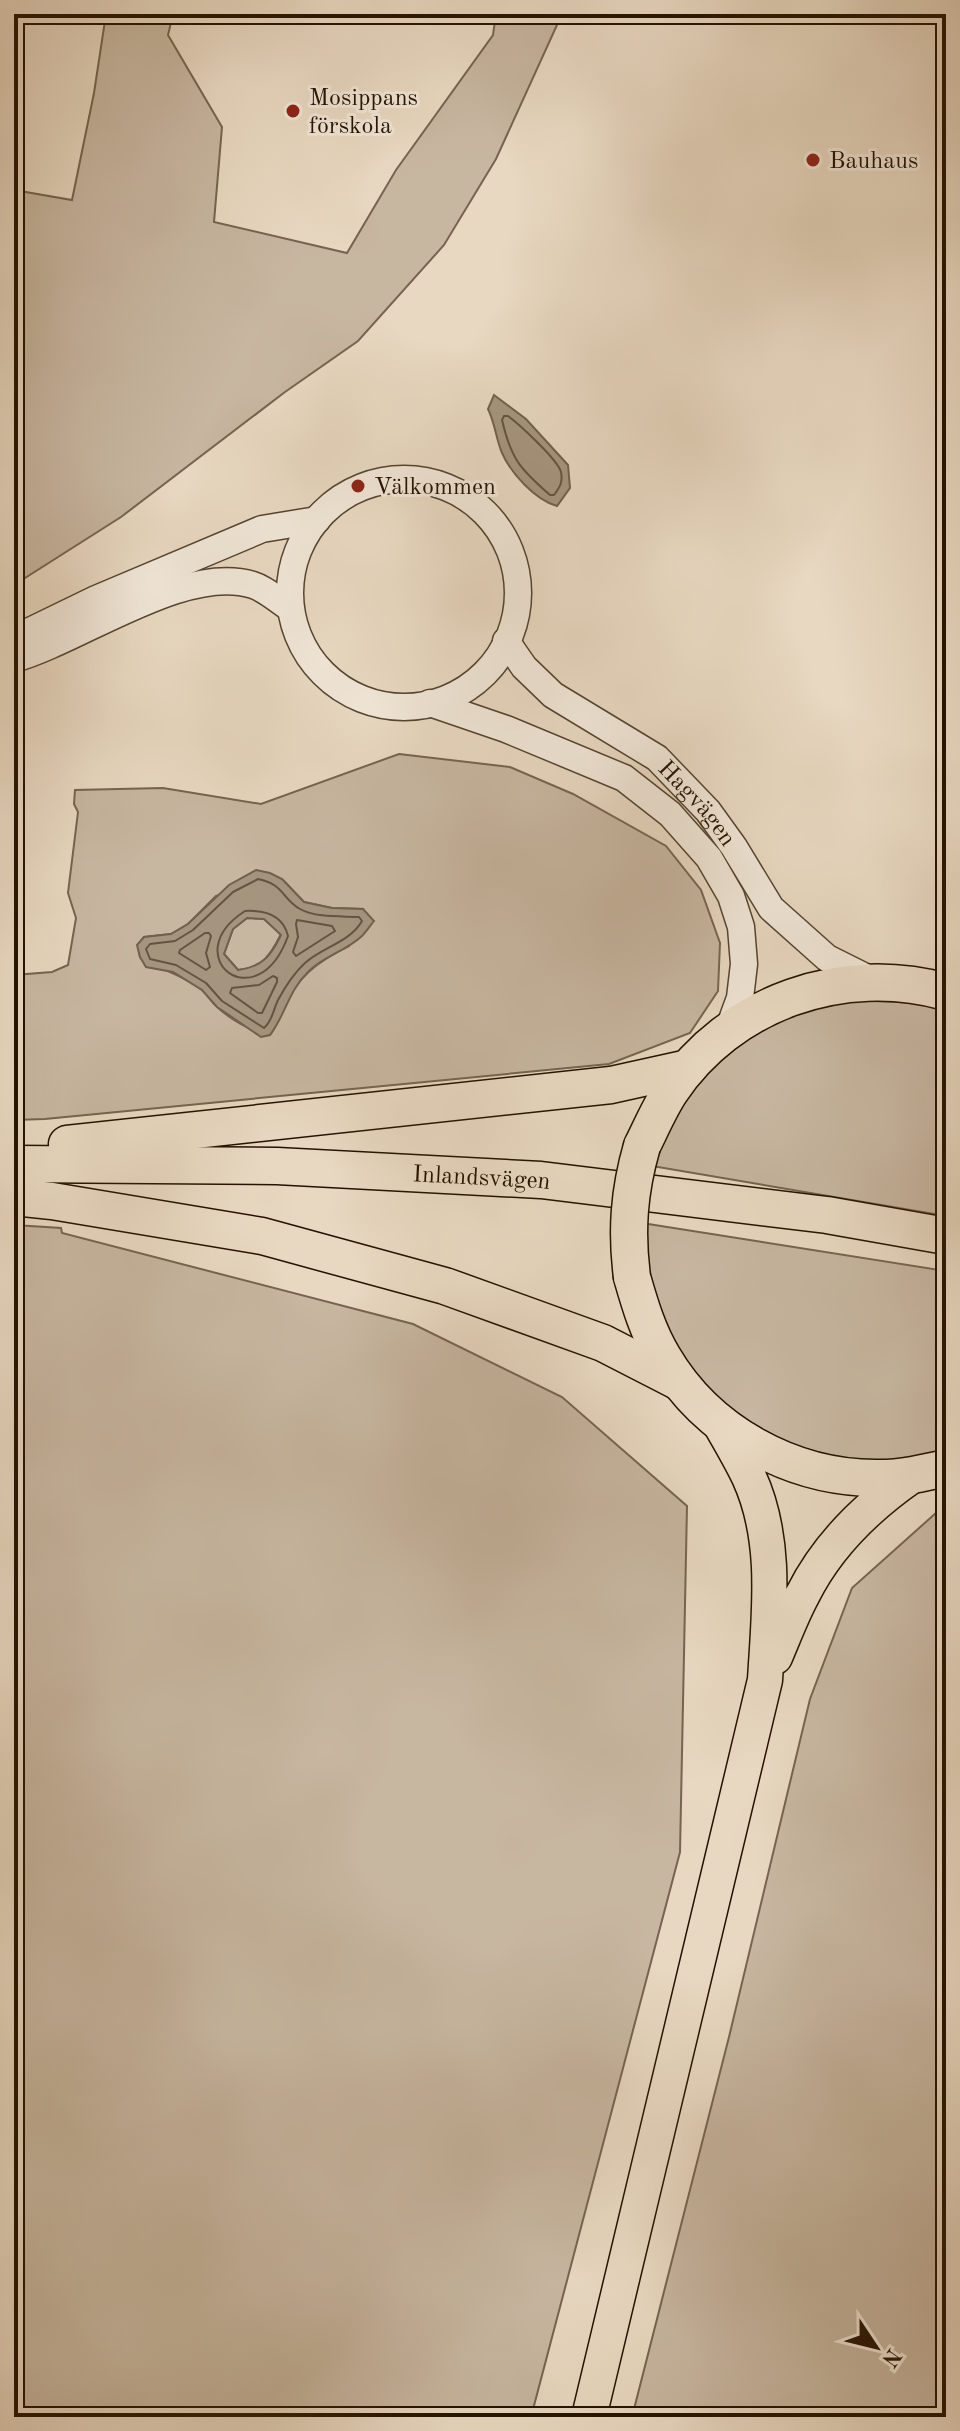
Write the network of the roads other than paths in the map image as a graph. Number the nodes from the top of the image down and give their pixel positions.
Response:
1 (317, 520) junction
2 (290, 608) junction
3 (14, 635) edge
4 (506, 641) junction
5 (14, 659) edge
6 (430, 703) junction
7 (873, 981) junction
8 (946, 992) edge
9 (728, 1031) junction
10 (688, 1068) junction
11 (14, 1150) edge
12 (14, 1164) edge
13 (14, 1183) edge
14 (14, 1197) edge
15 (946, 1236) edge
16 (946, 1250) edge
17 (679, 1382) junction
18 (719, 1422) junction
19 (930, 1471) edge
20 (765, 1680) junction
21 (589, 2417) edge

1 - 2 street
1 - 3 street
1 - 4 street
2 - 5 street
2 - 6 street
4 - 6 street
4 - 7 street, Hagvägen
6 - 9 street, Hagvägen
7 - 8 highway
7 - 9 highway
9 - 10 highway
10 - 11 highway
10 - 17 highway, bridge
12 - 15 highway, Inlandsvägen
13 - 16 highway, Inlandsvägen
14 - 17 highway
17 - 18 highway
18 - 19 highway
18 - 20 main road
19 - 20 main road
20 - 21 main road

